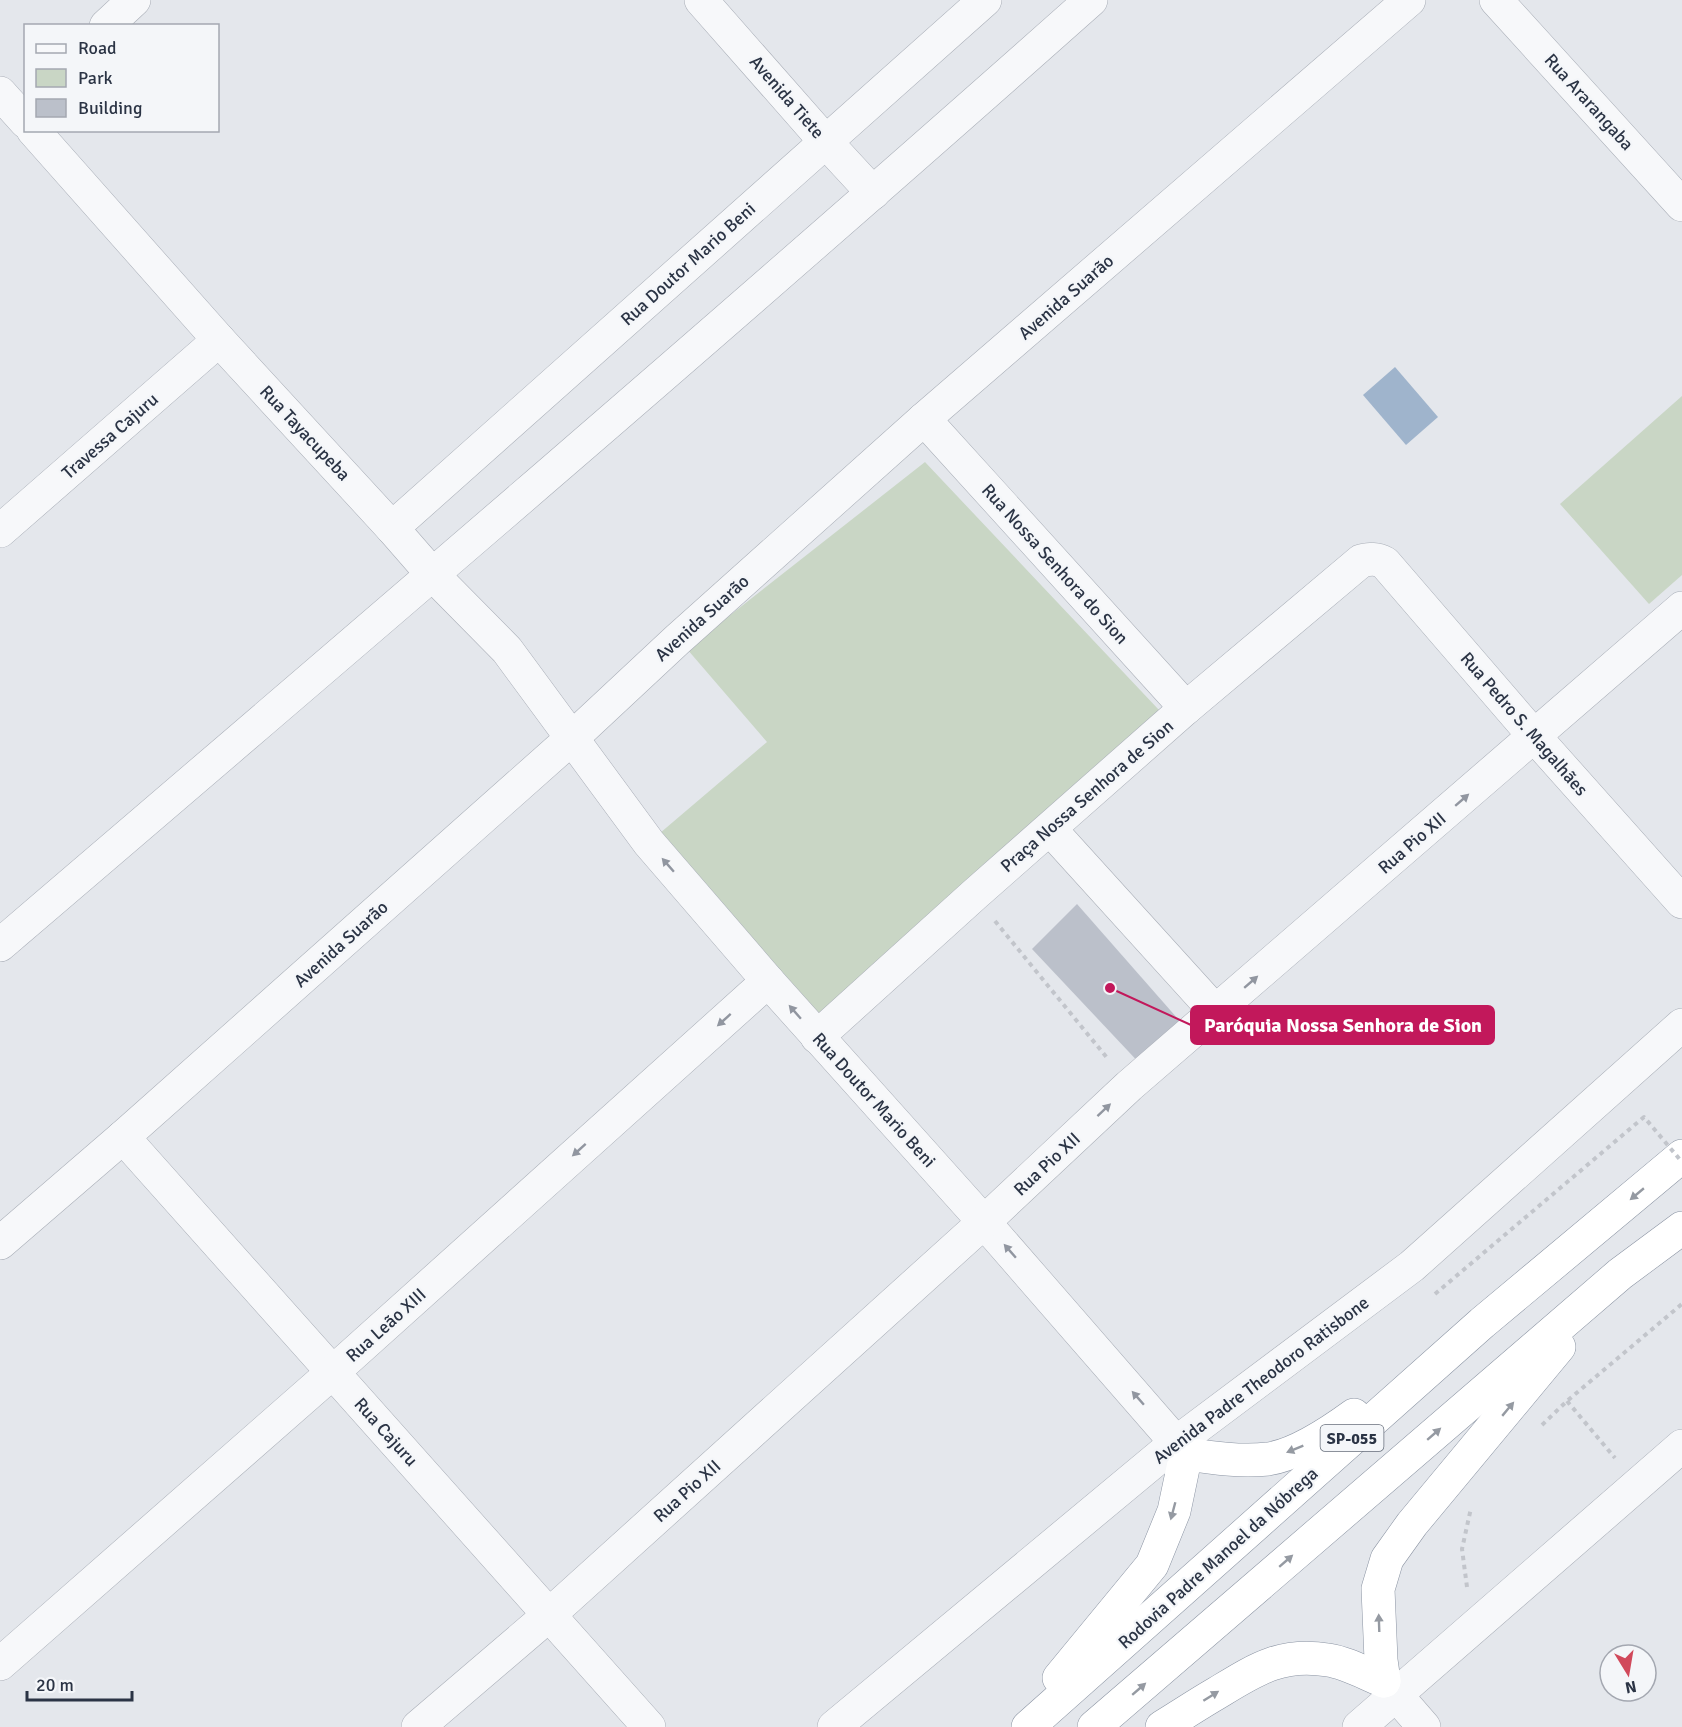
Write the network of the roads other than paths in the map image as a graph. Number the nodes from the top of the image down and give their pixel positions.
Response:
1 (134, 0) edge
2 (701, 0) edge
3 (985, 0) edge
4 (1091, 0) edge
5 (1409, 0) edge
6 (1496, 0) edge
7 (108, 24) edge
8 (34, 132) edge
9 (825, 141) junction
10 (873, 193) junction
11 (1682, 205) edge
12 (219, 340) junction
13 (924, 419) junction
14 (392, 528) junction
15 (0, 531) edge
16 (1361, 561) joint
17 (433, 575) junction
18 (1682, 609) edge
19 (1186, 708) junction
20 (1535, 737) junction
21 (572, 738) junction
22 (1050, 829) junction
23 (1682, 902) edge
24 (0, 945) edge
25 (768, 981) junction
26 (1216, 1012) junction
27 (1682, 1025) edge
28 (817, 1037) junction
29 (123, 1137) junction
30 (1682, 1156) edge
31 (984, 1222) junction
32 (1682, 1228) edge
33 (0, 1243) edge
34 (1620, 1274) junction
35 (1482, 1323) junction
36 (333, 1372) junction
37 (1682, 1446) edge
38 (1181, 1448) junction
39 (549, 1615) junction
40 (0, 1664) edge
41 (1390, 1688) junction
42 (418, 1727) edge
43 (649, 1727) edge
44 (834, 1727) edge
45 (1019, 1727) edge
46 (1028, 1727) edge
47 (1094, 1727) edge
48 (1162, 1727) edge
49 (1359, 1727) edge
50 (1424, 1727) edge

1 - 7 street
2 - 9 street, Avenida Tiete
3 - 9 street, Rua Doutor Mario Beni
4 - 10 street
5 - 13 street, Avenida Suarão
6 - 11 street, Rua Ararangaba
8 - 12 street, Rua Tayacupeba
9 - 10 street, Avenida Tiete
9 - 14 street, Rua Doutor Mario Beni
10 - 17 street
12 - 14 street, Rua Tayacupeba
12 - 15 street, Travessa Cajuru
13 - 19 street, Rua Nossa Senhora do Sion
13 - 21 street, Avenida Suarão
14 - 17 street, Rua Tayacupeba
16 - 19 street, Praça Nossa Senhora de Sion
16 - 20 street, Rua Pedro S. Magalhães
17 - 21 street, Rua Tayacupeba
17 - 24 street
18 - 20 street, Rua Pio XII
19 - 22 street, Praça Nossa Senhora de Sion
20 - 23 street, Rua Pedro S. Magalhães
26 -> 20 street, Rua Pio XII
25 -> 21 street, Rua Doutor Mario Beni
21 - 29 street, Avenida Suarão
22 - 26 street
22 - 28 street, Praça Nossa Senhora de Sion
28 -> 25 street, Rua Doutor Mario Beni
25 -> 36 street, Rua Leão XIII
31 -> 26 street, Rua Pio XII
27 - 38 street, Avenida Padre Theodoro Ratisbone
28 - 31 street, Rua Doutor Mario Beni
29 - 33 street, Avenida Suarão
29 - 36 street, Rua Cajuru
30 -> 35 highway, Rodovia Padre Manoel da Nóbrega / SP-055
38 -> 31 street, Rua Doutor Mario Beni
31 - 39 street, Rua Pio XII
32 - 34 highway, SP-055
41 -> 34 highway
47 -> 34 highway, SP-055
35 -> 38 highway
35 - 46 highway, Rodovia Padre Manoel da Nóbrega / SP-055
36 - 39 street, Rua Cajuru
36 - 40 street, Rua Leão XIII
37 - 41 street
38 - 44 street, Avenida Padre Theodoro Ratisbone
38 -> 45 highway
39 - 42 street, Rua Pio XII
39 - 43 street, Rua Cajuru
48 -> 41 highway
41 - 49 street
41 - 50 street

